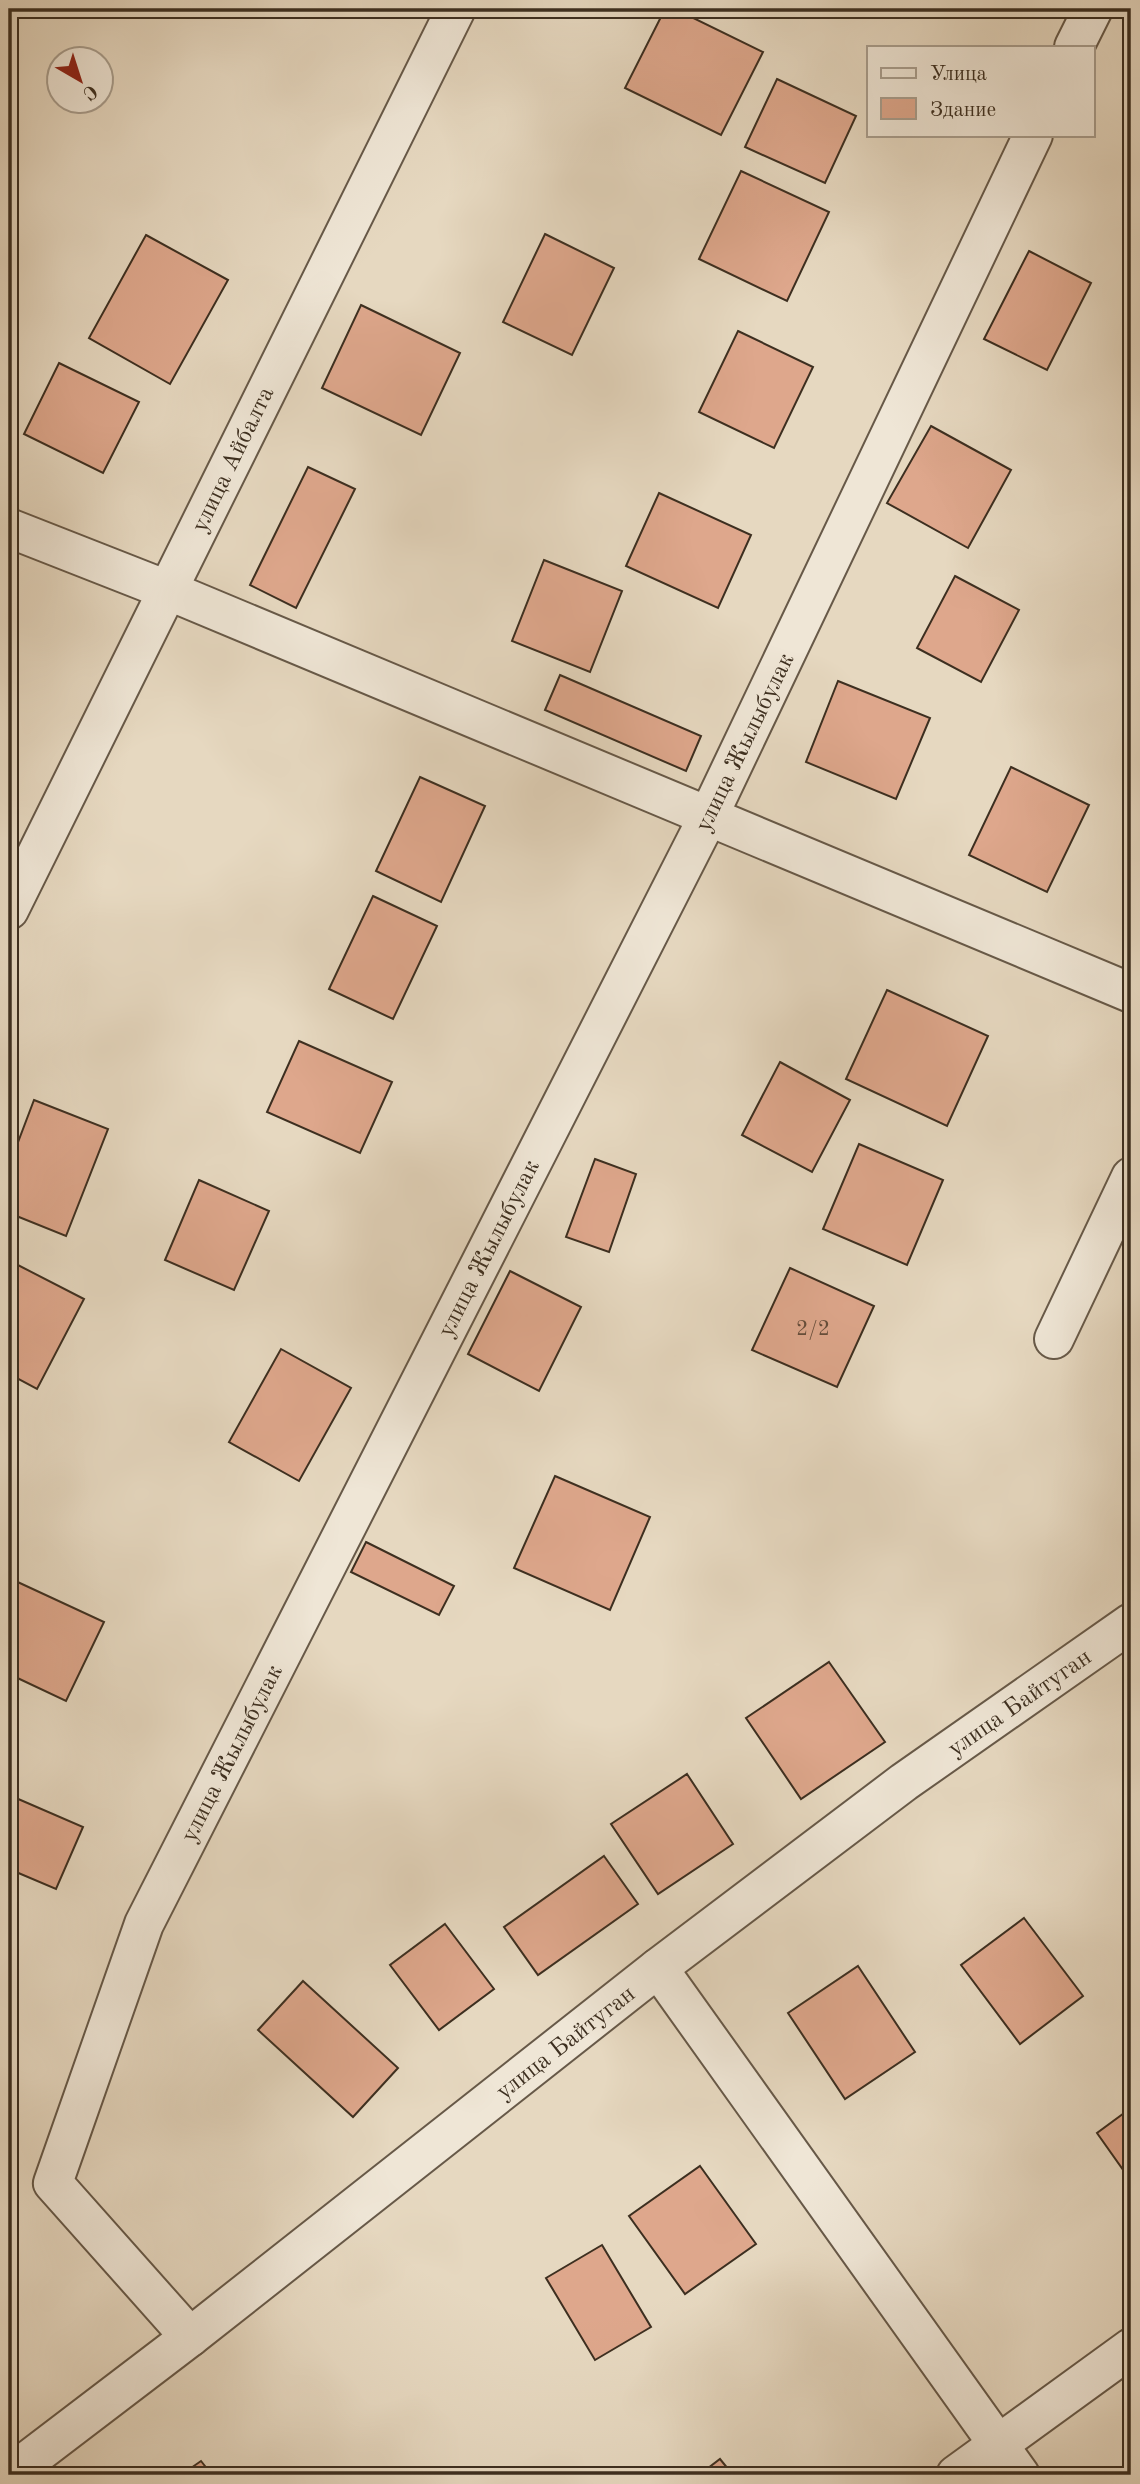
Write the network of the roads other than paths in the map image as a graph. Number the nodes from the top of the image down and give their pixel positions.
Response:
1 (456, 9) edge
2 (1093, 9) edge
3 (1074, 46) edge
4 (1033, 136) edge
5 (9, 528) edge
6 (167, 590) junction
7 (708, 817) junction
8 (9, 910) edge
9 (1131, 993) edge
10 (1131, 1177) edge
11 (1054, 1339) dead end
12 (1131, 1623) edge
13 (658, 1968) junction
14 (190, 2337) junction
15 (1131, 2348) edge
16 (1009, 2460) edge
17 (9, 2475) edge
18 (956, 2475) edge

1 - 6 street, улица Айбалта
2 - 3 street
4 - 7 street, улица Жылыбулак
5 - 6 street
6 - 7 street
6 - 8 street, улица Айбалта
7 - 9 street
7 - 14 street, улица Жылыбулак
10 - 11 street
12 - 13 street, улица Байтуган
13 - 14 street, улица Байтуган
13 - 16 street
14 - 17 street, улица Байтуган
15 - 16 street
16 - 18 street

